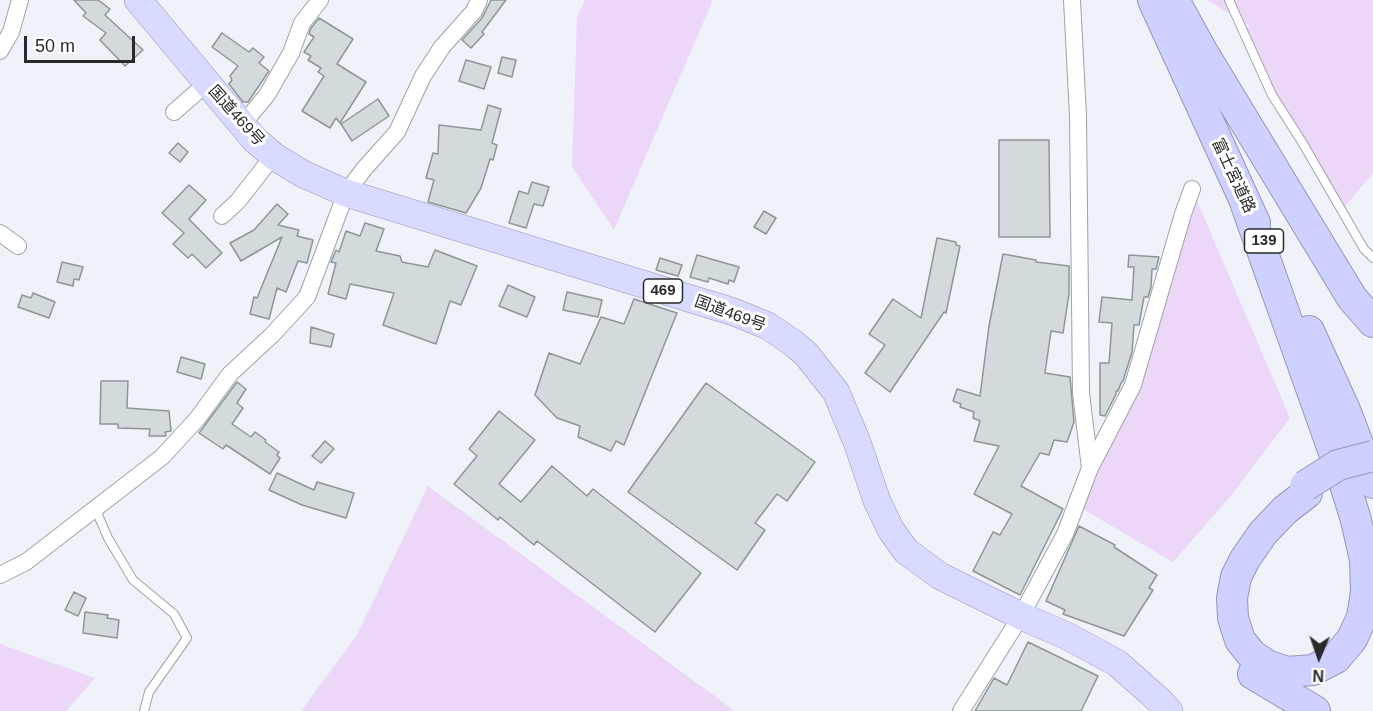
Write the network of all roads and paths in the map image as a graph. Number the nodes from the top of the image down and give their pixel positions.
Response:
1 (20, 0) edge
2 (138, 0) edge
3 (320, 0) edge
4 (478, 0) edge
5 (1072, 0) edge
6 (1153, 0) edge
7 (1174, 0) edge
8 (1229, 0) edge
9 (0, 51) edge
10 (207, 83) junction
11 (174, 112) dead end
12 (242, 125) junction
13 (274, 155) junction
14 (1192, 189) dead end
15 (346, 193) junction
16 (1246, 205) junction
17 (222, 216) dead end
18 (0, 233) edge
19 (18, 246) dead end
20 (1373, 258) edge
21 (1373, 322) edge
22 (1373, 456) edge
23 (1373, 465) edge
24 (1090, 468) junction
25 (1373, 483) edge
26 (1306, 489) junction
27 (95, 508) junction
28 (0, 575) edge
29 (1021, 616) junction
30 (144, 711) edge
31 (961, 711) edge
32 (1169, 711) edge
33 (1315, 711) edge

1 - 9 street
2 - 10 highway, 国道469号 / 469
3 - 12 street
4 - 15 street
5 - 24 street
6 - 16 highway, 富士宮道路 / 139
7 - 21 highway
8 - 20 lane
10 - 11 street
10 - 12 highway, 国道469号 / 469
12 - 13 highway, 国道469号 / 469
13 - 15 highway, 国道469号 / 469
13 - 17 street
14 - 24 street
15 - 27 street
15 - 29 highway, 国道469号 / 469
16 - 25 highway, 富士宮道路 / 139
16 - 26 highway
18 - 19 street
22 - 26 highway, bridge
23 - 26 highway
24 - 29 street
26 - 33 highway
27 - 28 street
27 - 30 lane
29 - 31 street
29 - 32 highway, 国道469号 / 469

